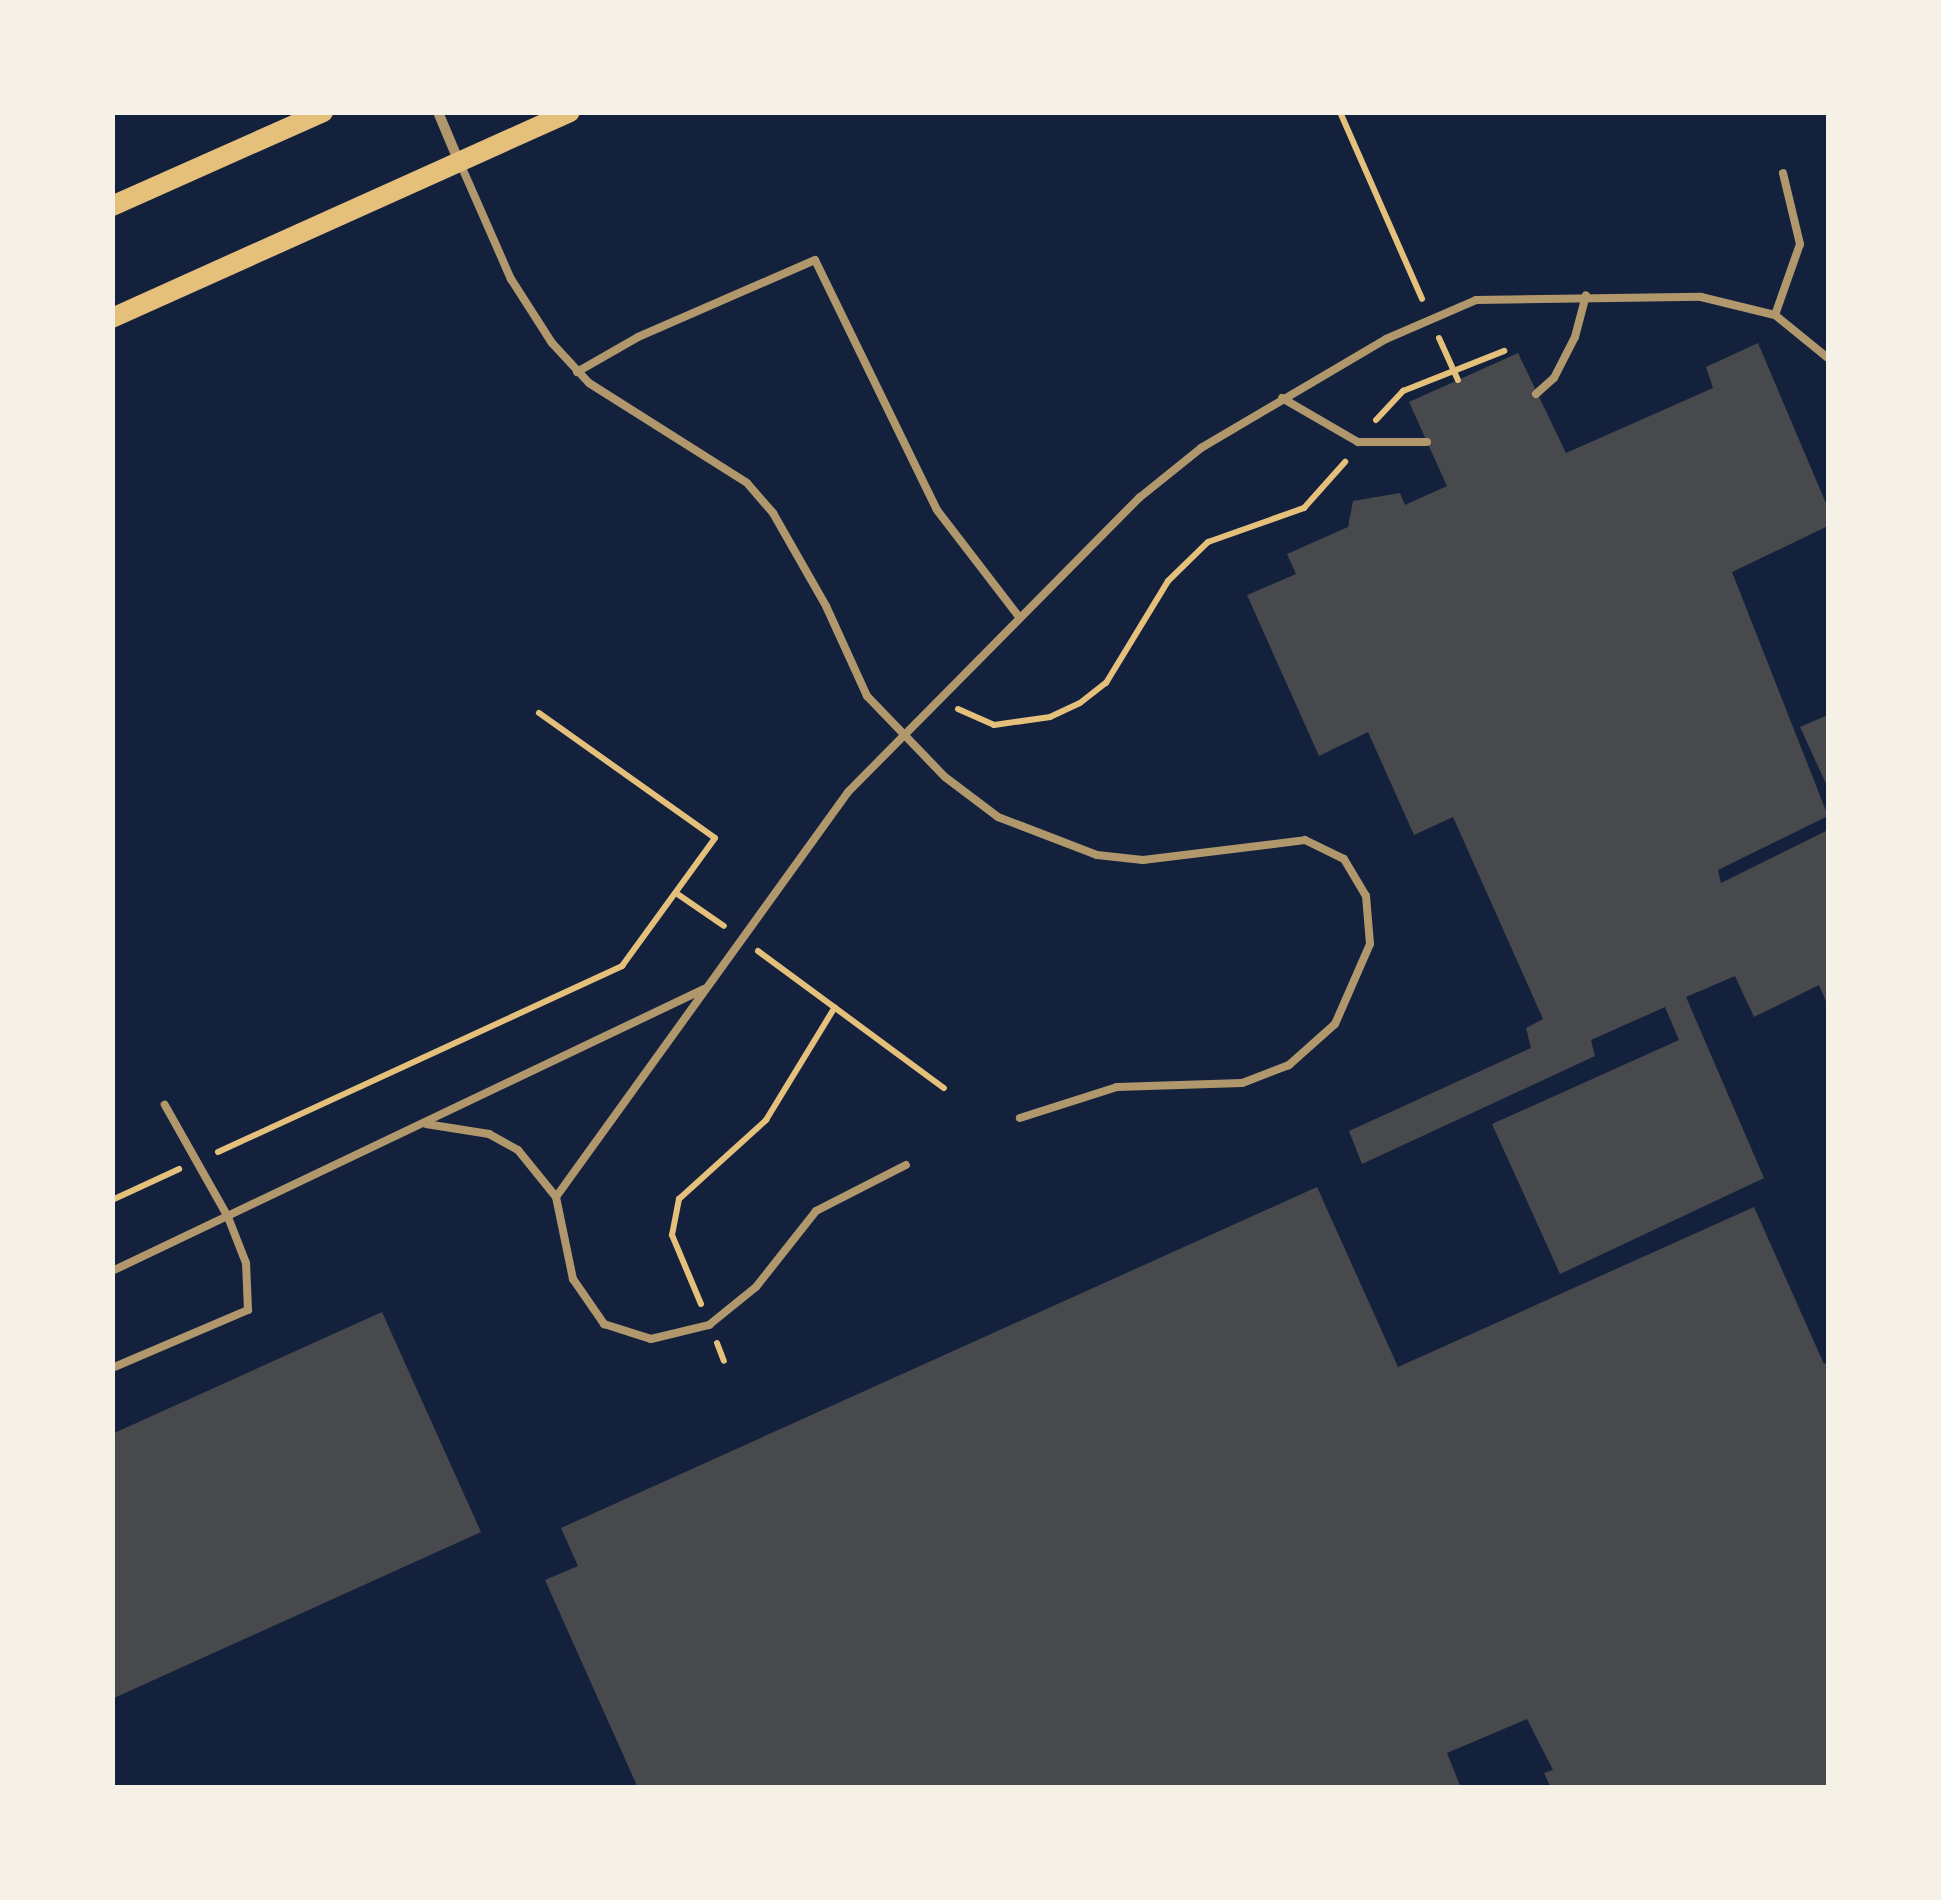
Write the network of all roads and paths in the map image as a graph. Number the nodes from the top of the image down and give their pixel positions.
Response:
1 (323, 112) edge
2 (438, 112) edge
3 (570, 112) edge
4 (1340, 112) edge
5 (460, 162) junction
6 (1783, 172) dead end
7 (112, 206) edge
8 (1586, 295) junction
9 (1775, 315) junction
10 (1429, 316) junction
11 (112, 318) edge
12 (1504, 350) dead end
13 (1828, 358) edge
14 (1452, 366) junction
15 (577, 372) junction
16 (1458, 380) dead end
17 (1536, 394) dead end
18 (1282, 398) junction
19 (1358, 442) junction
20 (1427, 442) dead end
21 (1020, 618) junction
22 (945, 696) junction
23 (540, 713) dead end
24 (902, 739) junction
25 (676, 892) junction
26 (742, 940) junction
27 (707, 988) junction
28 (836, 1007) junction
29 (944, 1088) dead end
30 (165, 1105) dead end
31 (1020, 1118) dead end
32 (426, 1124) junction
33 (197, 1161) junction
34 (906, 1166) dead end
35 (556, 1197) junction
36 (112, 1200) edge
37 (228, 1217) junction
38 (112, 1271) edge
39 (709, 1324) junction
40 (724, 1361) dead end
41 (112, 1368) edge

1 - 7 main road
2 - 5 street
3 - 5 main road
4 - 10 path
5 - 11 main road
5 - 15 lane
6 - 9 lane
8 - 9 lane
8 - 10 lane
8 - 17 lane
9 - 13 lane
10 - 14 path
10 - 18 lane
12 - 14 path
14 - 16 path
14 - 19 path
15 - 21 lane
15 - 24 lane
18 - 19 lane
18 - 21 lane
19 - 20 lane
19 - 22 path
21 - 22 lane
22 - 24 lane
23 - 25 path
24 - 26 lane
24 - 31 lane
25 - 26 path
25 - 33 path
26 - 27 lane
26 - 28 path
27 - 32 lane
27 - 35 lane
28 - 29 path
28 - 39 path
30 - 33 lane
32 - 35 lane
32 - 37 lane
33 - 36 path
33 - 37 lane
34 - 39 lane
35 - 39 lane
37 - 38 lane
37 - 41 lane
39 - 40 path

